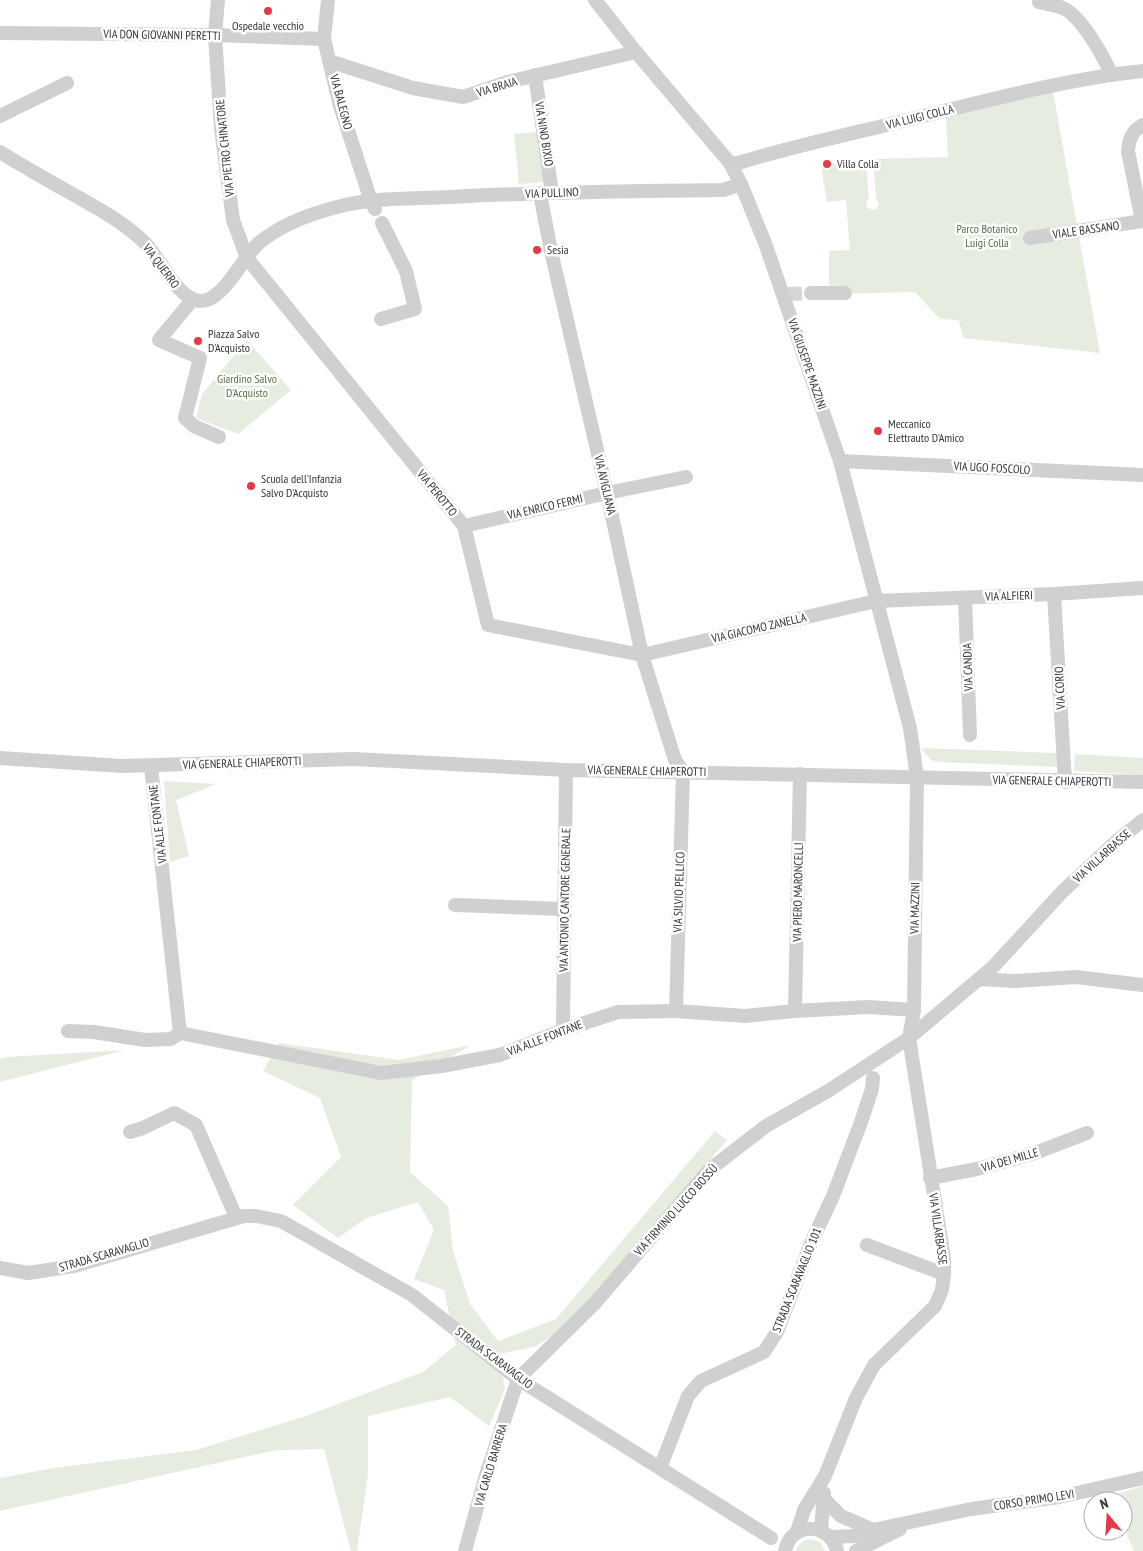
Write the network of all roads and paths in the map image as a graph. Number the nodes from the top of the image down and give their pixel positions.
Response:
1 (218, 0) edge
2 (328, 0) edge
3 (595, 0) edge
4 (1039, 2) dead end
5 (0, 33) edge
6 (215, 35) junction
7 (324, 39) junction
8 (636, 52) junction
9 (329, 61) junction
10 (1143, 72) edge
11 (1112, 75) junction
12 (535, 76) junction
13 (67, 83) dead end
14 (0, 116) edge
15 (1143, 125) edge
16 (0, 152) edge
17 (730, 163) junction
18 (741, 184) junction
19 (546, 193) junction
20 (373, 205) junction
21 (1143, 221) edge
22 (382, 223) dead end
23 (1030, 238) dead end
24 (247, 258) junction
25 (845, 293) dead end
26 (811, 294) tunnel mouth
27 (193, 299) junction
28 (381, 319) dead end
29 (219, 437) dead end
30 (840, 461) junction
31 (1143, 475) edge
32 (686, 477) dead end
33 (607, 493) junction
34 (464, 526) junction
35 (1143, 588) edge
36 (1054, 594) junction
37 (965, 598) junction
38 (876, 601) junction
39 (642, 655) junction
40 (970, 735) dead end
41 (0, 758) edge
42 (151, 766) junction
43 (566, 770) junction
44 (683, 772) junction
45 (800, 774) junction
46 (917, 777) junction
47 (1065, 782) junction
48 (1143, 782) edge
49 (1143, 820) edge
50 (455, 906) dead end
51 (564, 908) junction
52 (979, 979) junction
53 (1143, 984) edge
54 (914, 1010) junction
55 (795, 1011) junction
56 (676, 1012) junction
57 (563, 1030) junction
58 (68, 1031) dead end
59 (180, 1033) junction
60 (909, 1038) junction
61 (873, 1078) dead end
62 (130, 1132) dead end
63 (1087, 1133) dead end
64 (930, 1178) junction
65 (236, 1217) junction
66 (867, 1245) dead end
67 (0, 1268) edge
68 (944, 1274) junction
69 (518, 1379) junction
70 (660, 1468) junction
71 (825, 1476) junction
72 (1143, 1478) edge
73 (823, 1498) junction
74 (924, 1518) junction
75 (873, 1530) junction
76 (795, 1534) junction
77 (826, 1534) junction
78 (771, 1538) junction
79 (465, 1551) edge
80 (784, 1551) edge
81 (837, 1551) edge
82 (856, 1551) edge

1 - 6 street, VIA PIETRO CHINATORE
2 - 7 street, VIA BALEGNO
3 - 8 street, VIA GIUSEPPE MAZZINI
4 - 11 street
5 - 6 street, VIA DON GIOVANNI PERETTI
6 - 7 street, VIA DON GIOVANNI PERETTI
6 - 24 street, VIA PIETRO CHINATORE
7 - 9 street, VIA BALEGNO
8 - 12 street, VIA BRAIA
8 - 17 street, VIA GIUSEPPE MAZZINI
9 - 12 street, VIA BRAIA
9 - 20 street, VIA BALEGNO
10 - 11 street, VIA LUIGI COLLA
11 - 17 street, VIA LUIGI COLLA
12 - 19 street, VIA NINO BIXIO
13 - 14 street
15 - 21 street, VIALE BASSANO
16 - 27 street, VIA QUERRO
17 - 18 street, VIA GIUSEPPE MAZZINI
18 - 19 street, VIA PULLINO
18 - 30 street, VIA GIUSEPPE MAZZINI
19 - 20 street, VIA PULLINO
19 - 33 street, VIA AVIGLIANA
20 - 24 street
21 - 23 street, VIALE BASSANO
22 - 28 street
24 - 27 street
24 - 34 street, VIA PEROTTO
25 - 26 street
27 - 29 street
30 - 31 street, VIA UGO FOSCOLO
30 - 38 street, VIA GIUSEPPE MAZZINI
32 - 33 street, VIA ENRICO FERMI
33 - 34 street, VIA ENRICO FERMI
33 - 39 street, VIA AVIGLIANA
34 - 39 street, VIA PEROTTO
35 - 36 street, VIA ALFIERI
36 - 37 street, VIA ALFIERI
36 - 47 street, VIA CORIO
37 - 38 street, VIA ALFIERI
37 - 40 street, VIA CANDIA
38 - 39 street, VIA GIACOMO ZANELLA
38 - 46 street, VIA GIUSEPPE MAZZINI
39 - 44 street, VIA AVIGLIANA
41 - 42 street, VIA ALLE FONTANE
42 - 43 street, VIA GENERALE CHIAPEROTTI
42 - 59 street, VIA ALLE FONTANE
43 - 44 street, VIA GENERALE CHIAPEROTTI
43 - 51 street, VIA ANTONIO CANTORE GENERALE
44 - 45 street, VIA GENERALE CHIAPEROTTI
44 - 56 street, VIA SILVIO PELLICO
45 - 46 street, VIA GENERALE CHIAPEROTTI
45 - 55 street, VIA PIERO MARONCELLI
46 - 47 street, VIA GENERALE CHIAPEROTTI
46 - 54 street, VIA MAZZINI
47 - 48 street, VIA GENERALE CHIAPEROTTI
49 - 52 street, VIA VILLARBASSE
50 - 51 street
51 - 57 street, VIA ANTONIO CANTORE GENERALE
52 - 53 street
52 - 60 street, VIA VILLARBASSE
54 - 55 street, VIA ALLE FONTANE
54 - 60 street, VIA MAZZINI
55 - 56 street, VIA ALLE FONTANE
56 - 57 street, VIA ALLE FONTANE
57 - 59 street, VIA ALLE FONTANE
58 - 59 street, VIA ALLE FONTANE
60 - 64 street, VIA VILLARBASSE
60 - 69 street, VIA FIRMINIO LUCCO BOSSÙ
61 - 70 street, STRADA SCARAVAGLIO 101
62 - 65 street
63 - 64 street, VIA DEI MILLE
64 - 68 street, VIA VILLARBASSE
65 - 67 street, STRADA SCARAVAGLIO
65 - 69 street, STRADA SCARAVAGLIO
66 - 68 street
68 - 71 street, VIA VILLARBASSE
69 - 70 street, STRADA SCARAVAGLIO
69 - 79 street, VIA CARLO BARRERA
70 - 78 street, STRADA SCARAVAGLIO
71 - 73 street, VIA VILLARBASSE
71 - 76 street, VIA VILLARBASSE
72 - 74 street, CORSO PRIMO LEVI
73 - 75 street
73 - 77 street, VIA VILLARBASSE
74 - 75 street, CORSO PRIMO LEVI
74 - 82 street, CORSO PRIMO LEVI
75 - 77 street, CORSO PRIMO LEVI
76 - 77 street, CORSO PRIMO LEVI
76 - 78 street
76 - 80 street, VIA VILLARBASSE
77 - 81 street
78 - 80 street, STRADA SCARAVAGLIO

